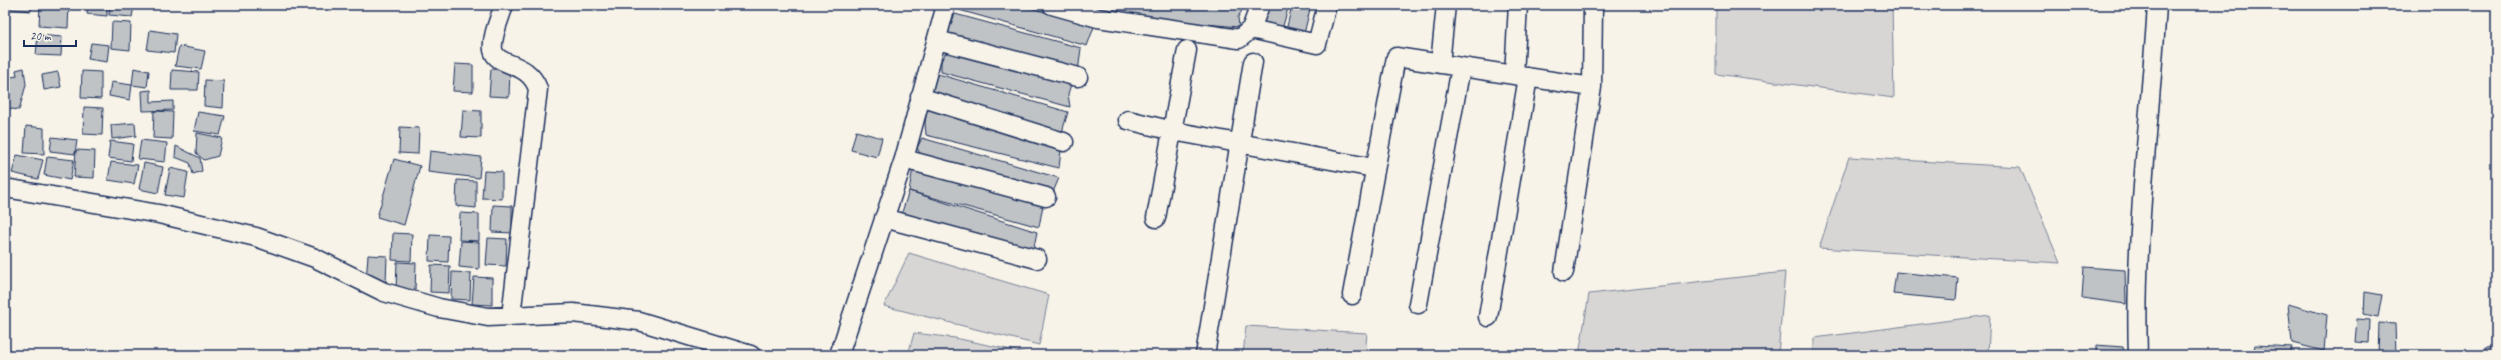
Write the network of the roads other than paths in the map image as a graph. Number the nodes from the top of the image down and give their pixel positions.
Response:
1 (504, 5) edge
2 (946, 5) edge
3 (1052, 5) edge
4 (1260, 5) edge
5 (1327, 5) edge
6 (1446, 5) edge
7 (1518, 5) edge
8 (1593, 5) edge
9 (2157, 5) edge
10 (1251, 29) junction
11 (937, 40) junction
12 (1187, 50) dead end
13 (1253, 62) dead end
14 (1440, 64) junction
15 (1461, 67) junction
16 (1521, 76) junction
17 (1078, 77) dead end
18 (1592, 87) junction
19 (920, 98) junction
20 (1128, 120) dead end
21 (1173, 131) junction
22 (1064, 142) dead end
23 (1240, 144) junction
24 (904, 159) junction
25 (1374, 168) junction
26 (5, 188) edge
27 (1046, 197) dead end
28 (884, 218) junction
29 (1156, 218) dead end
30 (1037, 259) dead end
31 (1564, 272) dead end
32 (1352, 295) dead end
33 (1418, 304) dead end
34 (511, 316) junction
35 (1488, 316) dead end
36 (750, 355) edge
37 (839, 355) edge
38 (1205, 355) edge
39 (2138, 355) edge

1 - 34 street
2 - 11 street
3 - 10 street
4 - 10 street
5 - 10 street
6 - 14 street
7 - 16 street
8 - 18 street
9 - 39 street
11 - 17 street
11 - 19 street
12 - 21 street
13 - 23 street
14 - 15 street
14 - 25 street
15 - 16 street
15 - 33 street
16 - 18 street
16 - 35 street
18 - 31 street
19 - 22 street
19 - 24 street
20 - 21 street
21 - 23 street
21 - 29 street
23 - 25 street
23 - 38 street
24 - 27 street
24 - 28 street
25 - 32 street
26 - 34 street
28 - 30 street
28 - 37 street
34 - 36 street

